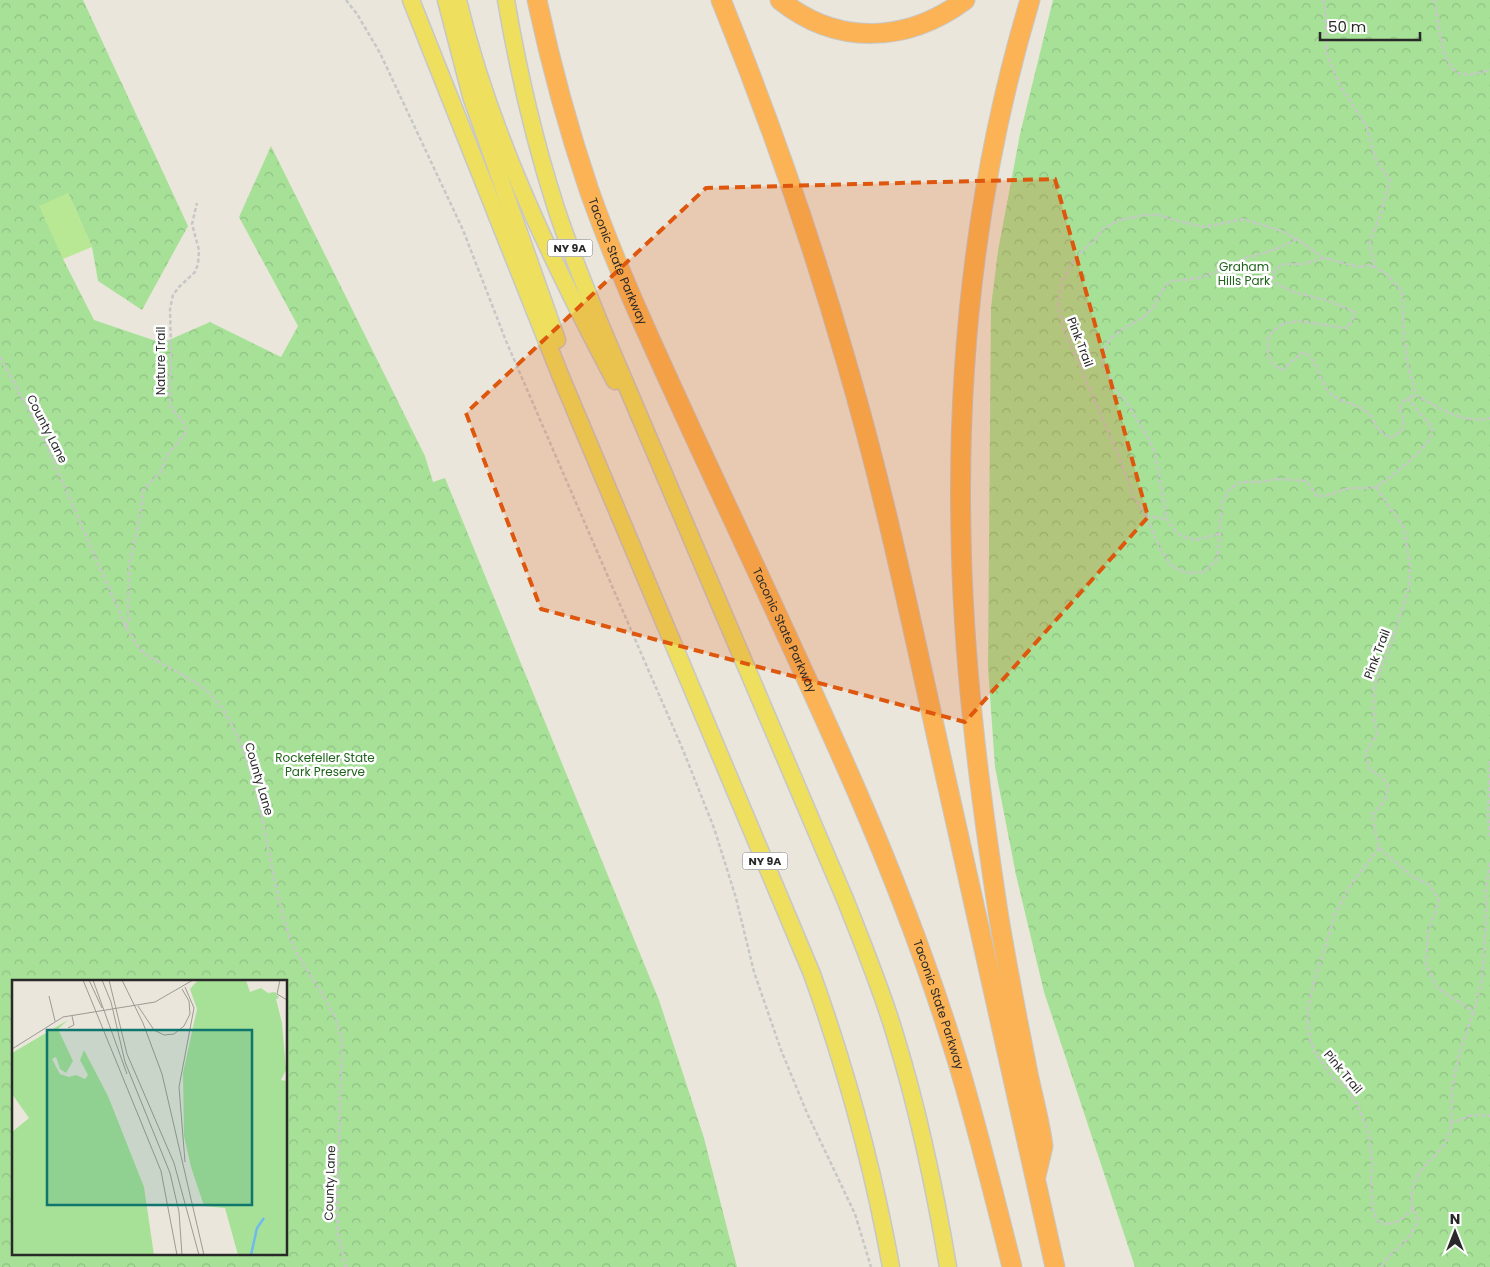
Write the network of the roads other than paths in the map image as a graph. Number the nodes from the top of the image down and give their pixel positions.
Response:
1 (411, 0) edge
2 (446, 0) edge
3 (458, 0) edge
4 (506, 0) edge
5 (537, 0) edge
6 (721, 0) edge
7 (780, 0) edge
8 (965, 0) edge
9 (1030, 0) edge
10 (600, 468) junction
11 (670, 485) junction
12 (1035, 1180) junction
13 (891, 1267) edge
14 (948, 1267) edge
15 (1012, 1267) edge
16 (1054, 1267) edge

1 - 10 main road, NY 9A
2 - 10 main road
3 - 11 main road
4 - 11 main road, NY 9A
5 - 15 highway, Taconic State Parkway
6 - 12 highway
7 - 8 highway
9 - 12 highway
10 - 13 main road, NY 9A
11 - 14 main road, NY 9A
12 - 16 highway

